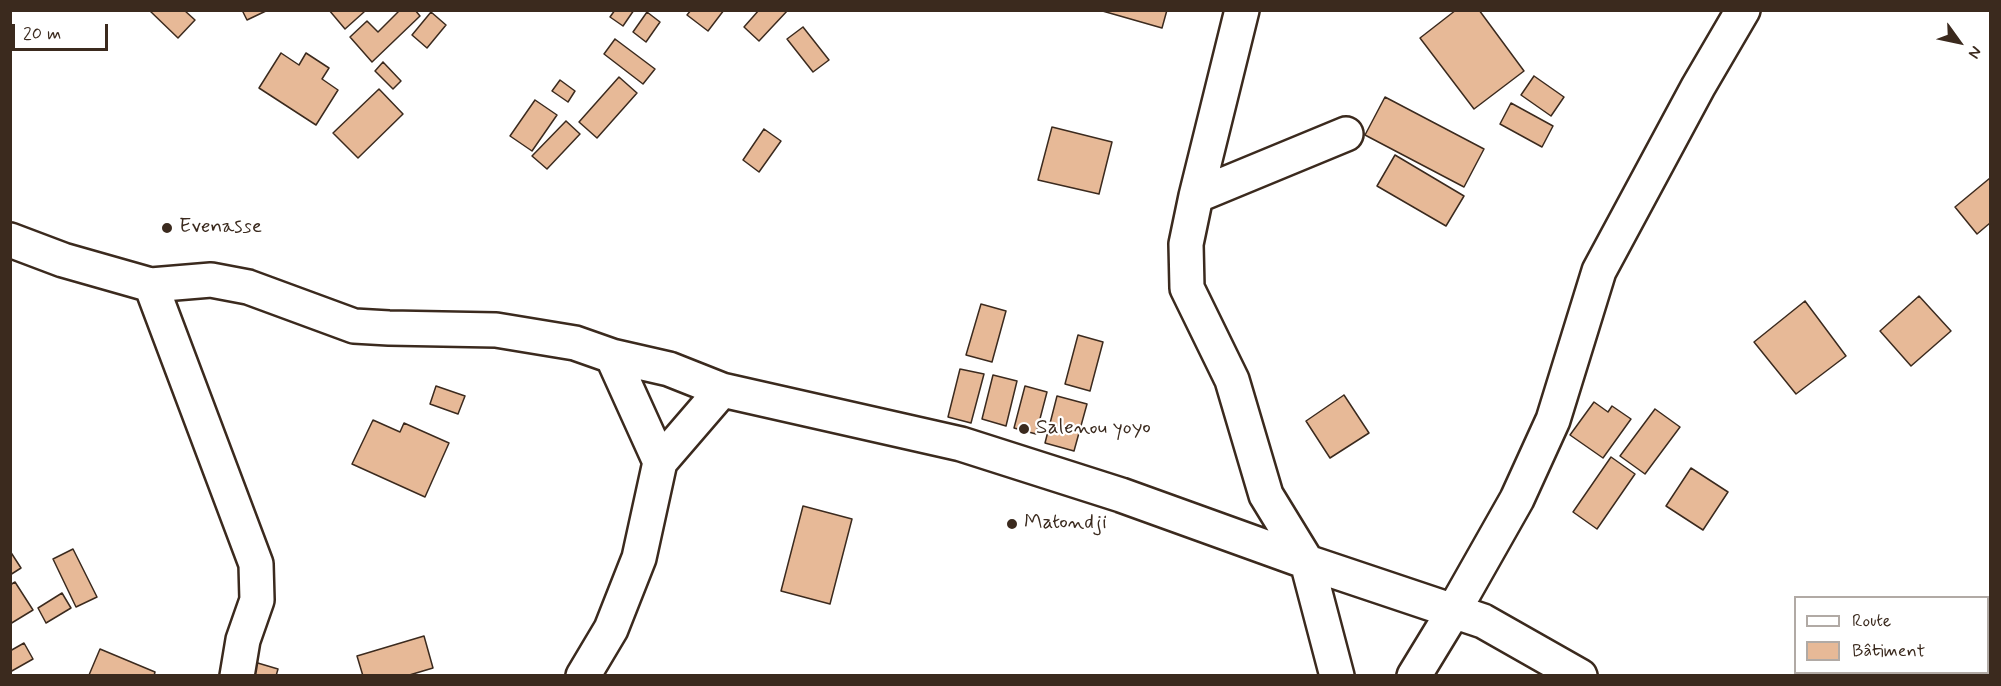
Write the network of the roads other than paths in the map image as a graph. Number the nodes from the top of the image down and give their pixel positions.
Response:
1 (1242, 10) edge
2 (1743, 10) edge
3 (1346, 134) dead end
4 (1196, 196) junction
5 (10, 240) edge
6 (151, 285) junction
7 (612, 357) junction
8 (722, 390) junction
9 (660, 462) junction
10 (1307, 562) junction
11 (1453, 612) junction
12 (237, 675) edge
13 (583, 675) edge
14 (1336, 675) edge
15 (1414, 675) edge
16 (1581, 675) edge

1 - 4 street
2 - 11 street
3 - 4 street
4 - 10 street
5 - 6 street
6 - 7 street
6 - 12 street
7 - 8 street
7 - 9 street
8 - 9 street
8 - 10 street
9 - 13 street
10 - 11 street
10 - 14 street
11 - 15 street
11 - 16 street

